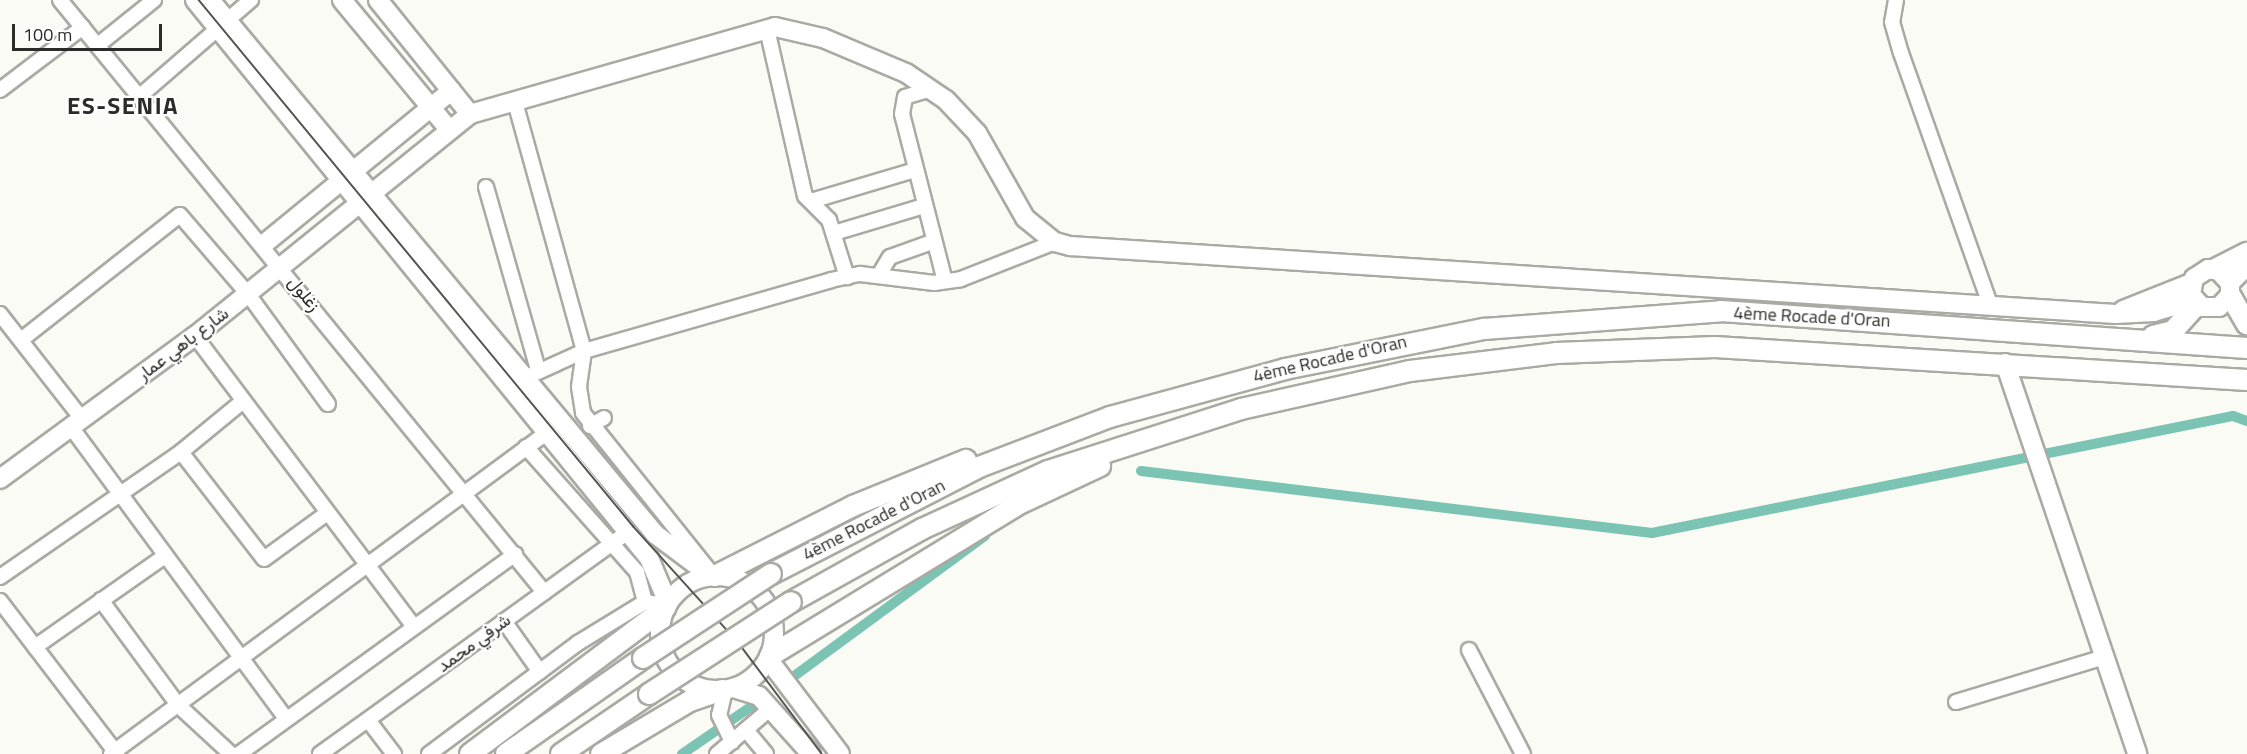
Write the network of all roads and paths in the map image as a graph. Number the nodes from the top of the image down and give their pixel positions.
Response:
1 (60, 0) edge
2 (154, 0) edge
3 (195, 0) edge
4 (210, 0) edge
5 (252, 0) edge
6 (342, 0) edge
7 (378, 0) edge
8 (1896, 0) edge
9 (222, 24) junction
10 (83, 27) junction
11 (767, 29) junction
12 (98, 45) junction
13 (906, 73) junction
14 (931, 89) junction
15 (0, 90) edge
16 (451, 91) junction
17 (140, 96) junction
18 (905, 98) junction
19 (515, 102) junction
20 (431, 107) junction
21 (470, 114) junction
22 (448, 128) junction
23 (915, 170) junction
24 (347, 174) junction
25 (486, 187) dead end
26 (365, 195) junction
27 (811, 201) junction
28 (924, 206) junction
29 (834, 233) junction
30 (933, 242) junction
31 (1054, 242) junction
32 (264, 244) junction
33 (2247, 252) edge
34 (282, 266) junction
35 (2247, 266) edge
36 (2213, 269) junction
37 (879, 275) junction
38 (847, 276) junction
39 (945, 281) junction
40 (2230, 289) junction
41 (248, 294) junction
42 (2194, 296) junction
43 (1989, 302) junction
44 (0, 314) edge
45 (2247, 324) edge
46 (195, 336) junction
47 (2129, 339) junction
48 (21, 340) junction
49 (2247, 348) edge
50 (584, 351) junction
51 (2005, 363) junction
52 (532, 373) junction
53 (2247, 380) edge
54 (243, 401) junction
55 (1161, 401) junction
56 (328, 404) dead end
57 (1241, 409) junction
58 (604, 418) dead end
59 (76, 423) junction
60 (590, 426) junction
61 (546, 434) junction
62 (526, 447) junction
63 (181, 452) junction
64 (0, 479) edge
65 (117, 491) junction
66 (466, 491) junction
67 (327, 513) junction
68 (628, 532) junction
69 (613, 543) junction
70 (515, 555) junction
71 (165, 556) junction
72 (366, 566) junction
73 (713, 576) junction
74 (0, 577) edge
75 (544, 592) junction
76 (101, 600) junction
77 (0, 601) edge
78 (645, 602) junction
79 (667, 606) junction
80 (504, 621) junction
81 (414, 627) junction
82 (35, 647) junction
83 (1469, 650) dead end
84 (2104, 657) junction
85 (769, 658) junction
86 (241, 660) junction
87 (540, 672) junction
88 (727, 690) junction
89 (765, 702) junction
90 (1956, 702) dead end
91 (178, 705) junction
92 (286, 719) junction
93 (368, 720) junction
94 (746, 730) junction
95 (726, 731) junction
96 (114, 753) edge
97 (231, 754) edge
98 (239, 754) edge
99 (320, 754) edge
100 (394, 754) edge
101 (429, 754) edge
102 (470, 754) edge
103 (506, 754) edge
104 (561, 754) edge
105 (602, 754) edge
106 (717, 754) edge
107 (766, 754) edge
108 (811, 754) edge
109 (840, 754) edge
110 (1523, 754) edge
111 (2137, 754) edge

1 - 10 street, زغلول
2 - 12 street
3 - 9 main road
4 - 9 main road
5 - 9 street
6 - 20 main road
7 - 16 main road
8 - 43 street
9 - 17 street
9 - 24 main road
10 - 12 street, زغلول
10 - 15 street
11 - 13 main road, شارع باهي عمار
11 - 19 main road, شارع باهي عمار
11 - 27 street
12 - 17 street, زغلول
13 - 14 main road, شارع باهي عمار
13 - 18 street
14 - 18 street
14 - 31 main road, شارع باهي عمار
16 - 20 main road
16 - 21 main road
17 - 32 street, زغلول
18 - 23 street
19 - 21 main road, شارع باهي عمار
19 - 50 street
20 - 22 main road
20 - 24 main road
21 - 22 main road, شارع باهي عمار
22 - 26 main road, شارع باهي عمار
23 - 27 street
23 - 28 street
24 - 26 main road
24 - 32 main road
25 - 52 street
26 - 34 main road, شارع باهي عمار
26 - 52 main road
26 - 61 main road
27 - 29 street
28 - 29 street
28 - 30 street
29 - 38 street
30 - 37 street
30 - 39 street
31 - 39 street
31 - 43 main road
32 - 34 street, زغلول
33 - 36 main road
34 - 41 main road, شارع باهي عمار
34 - 66 street, زغلول
35 - 40 main road
36 - 40 main road
36 - 42 main road
37 - 38 street
37 - 39 street
38 - 50 street
40 - 42 main road
40 - 45 highway
41 - 46 main road, شارع باهي عمار
41 - 48 street
41 - 56 street
42 - 43 main road
42 - 47 highway
44 - 48 street
46 - 54 street
46 - 59 main road, شارع باهي عمار
47 - 49 highway, 4ème Rocade d'Oran
47 - 55 highway, 4ème Rocade d'Oran
48 - 59 street
50 - 52 street
50 - 60 street
51 - 53 highway, 4ème Rocade d'Oran
51 - 57 highway, 4ème Rocade d'Oran
51 - 84 main road
52 - 73 main road
54 - 63 street
54 - 67 street
55 - 73 highway
55 - 103 highway, 4ème Rocade d'Oran, bridge
57 - 85 highway
57 - 104 highway, 4ème Rocade d'Oran, bridge
58 - 60 street
59 - 64 main road, شارع باهي عمار
59 - 65 street
60 - 73 street
61 - 62 street
61 - 68 main road
62 - 66 street
62 - 69 street
63 - 65 street
63 - 67 street
65 - 71 street
65 - 74 street
66 - 70 street, زغلول
66 - 72 street
67 - 72 street
68 - 69 street, شرفي محمد
68 - 79 main road
69 - 75 street, شرفي محمد
69 - 78 street
70 - 75 street, زغلول
70 - 81 street
71 - 76 street
71 - 86 street
72 - 81 street
72 - 86 street
73 - 79 main road
73 - 85 main road
75 - 80 street, شرفي محمد
76 - 82 street
76 - 91 street
77 - 82 street
78 - 79 street
78 - 87 street
79 - 88 main road
79 - 102 highway
80 - 87 street
80 - 93 street, شرفي محمد
81 - 92 street
82 - 96 street
83 - 110 street
84 - 90 street
84 - 111 main road
85 - 88 main road
85 - 109 main road
86 - 91 street
86 - 92 street
87 - 101 street
88 - 89 main road
88 - 95 street
88 - 105 highway
89 - 94 street
89 - 108 main road
91 - 96 street
91 - 97 street
92 - 98 street
93 - 99 street, شرفي محمد
93 - 100 street
94 - 95 street
94 - 107 street
95 - 106 street

